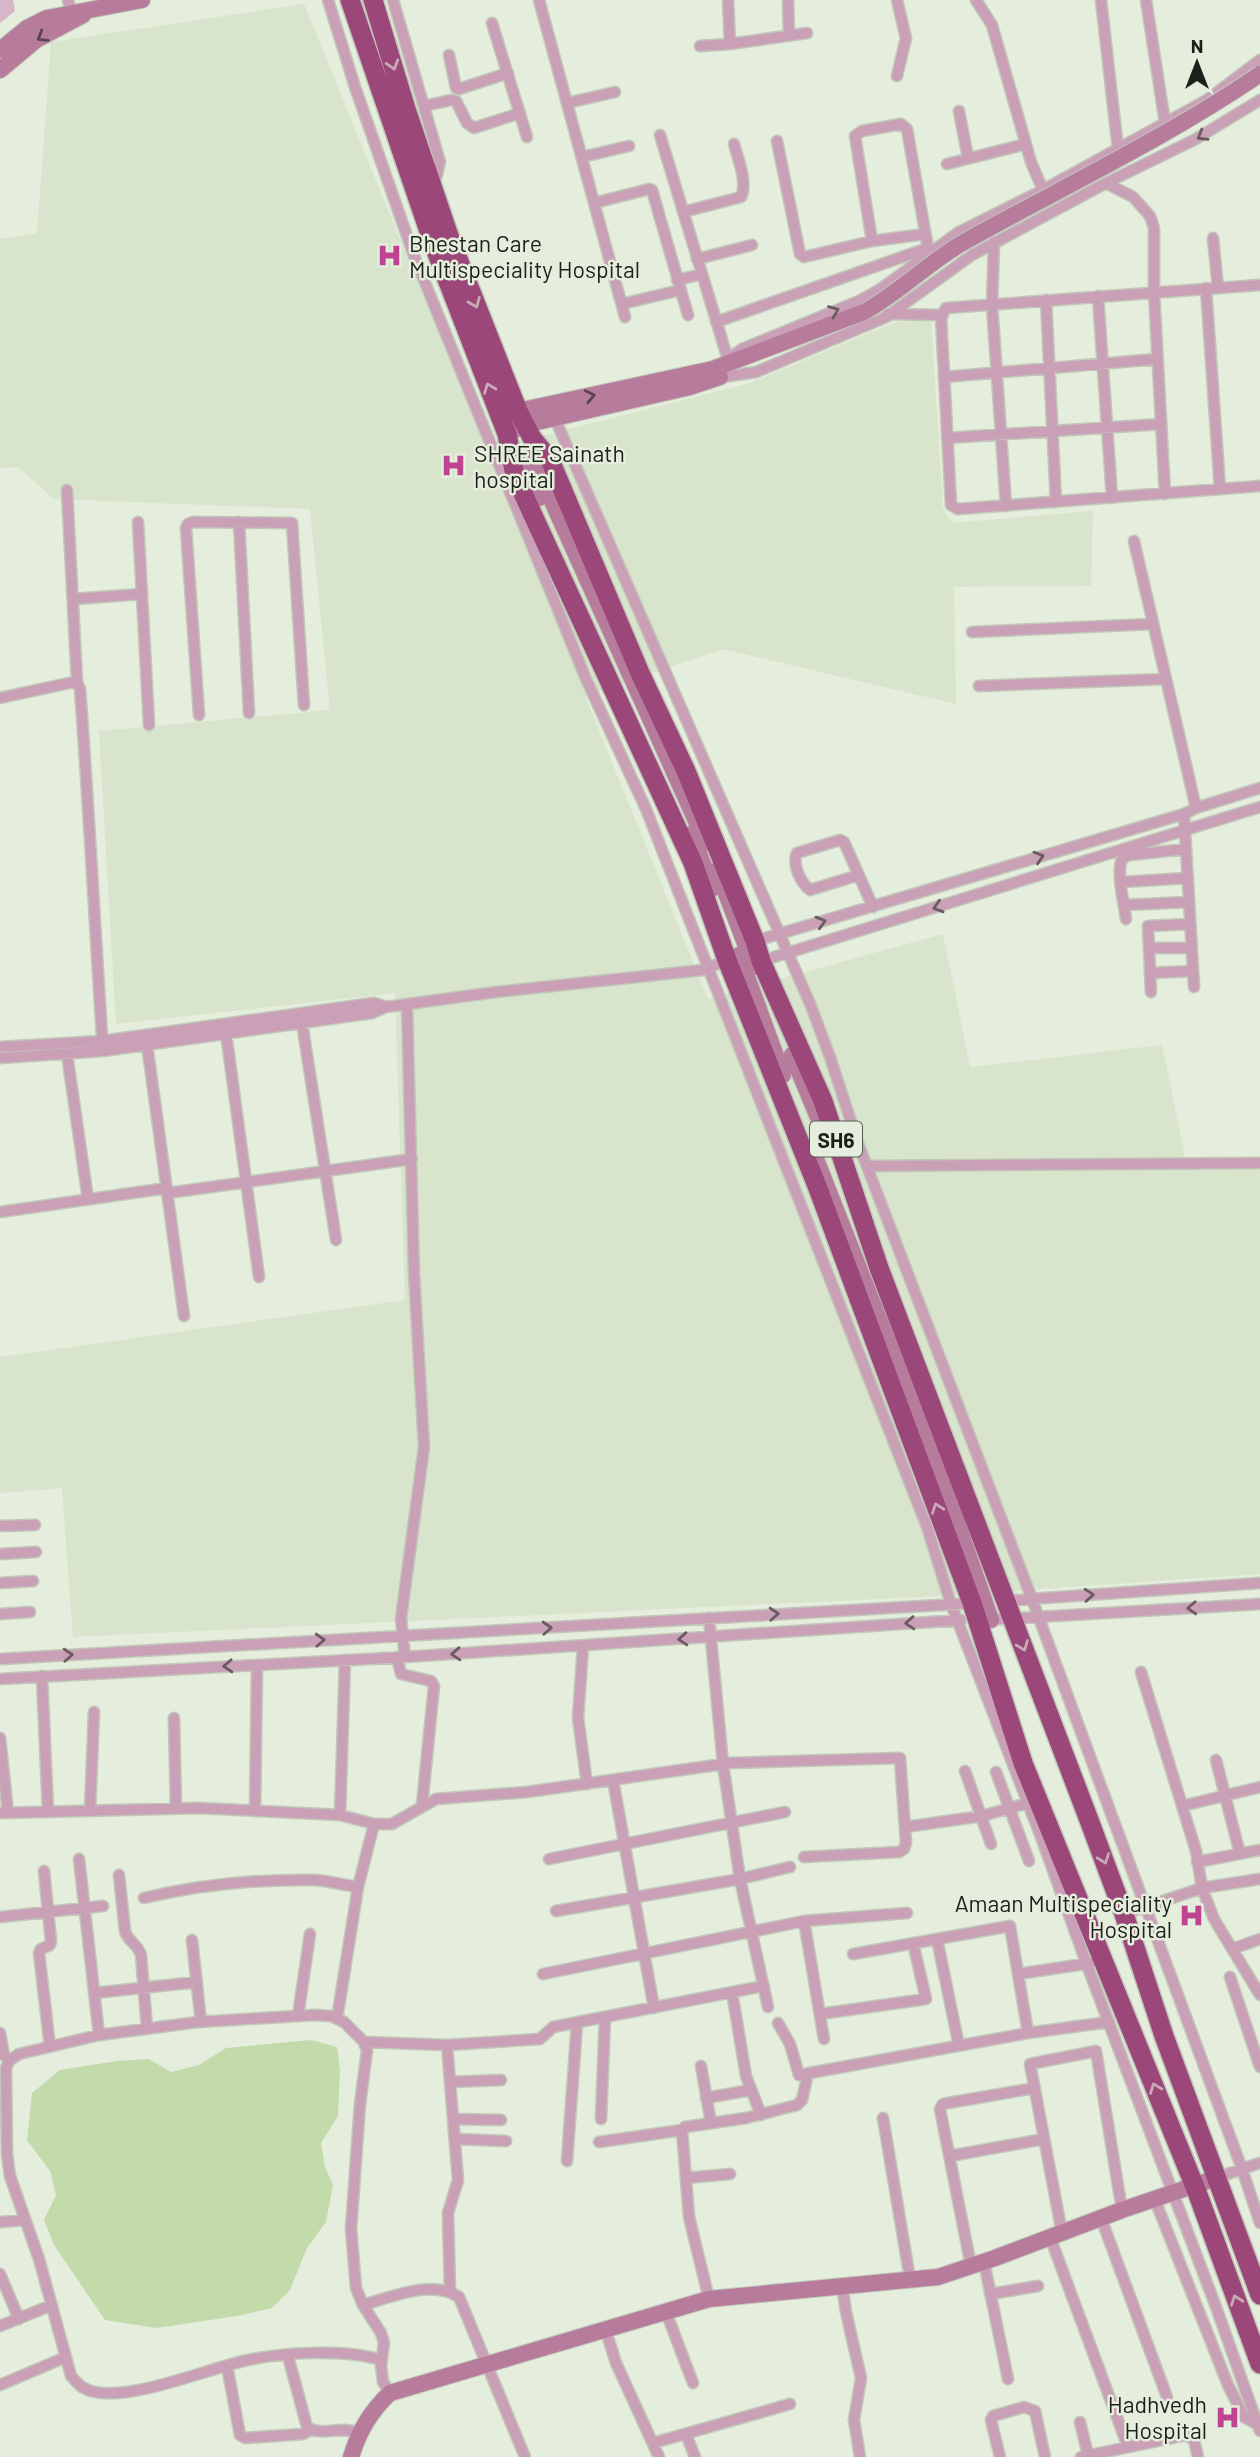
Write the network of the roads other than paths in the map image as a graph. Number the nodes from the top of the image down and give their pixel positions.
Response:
1 (142, 0) edge
2 (328, 0) edge
3 (350, 0) edge
4 (373, 0) edge
5 (393, 0) edge
6 (539, 0) edge
7 (728, 0) edge
8 (788, 0) edge
9 (897, 0) edge
10 (976, 0) edge
11 (1101, 0) edge
12 (1146, 0) edge
13 (71, 11) edge
14 (492, 23) dead end
15 (807, 33) dead end
16 (789, 35) junction
17 (730, 44) junction
18 (700, 46) dead end
19 (0, 50) edge
20 (449, 55) dead end
21 (1260, 60) edge
22 (0, 70) edge
23 (508, 74) junction
24 (1260, 74) edge
25 (897, 76) dead end
26 (1260, 85) edge
27 (615, 92) dead end
28 (1260, 100) edge
29 (567, 103) junction
30 (424, 106) junction
31 (958, 111) dead end
32 (520, 113) junction
33 (1165, 123) junction
34 (660, 135) dead end
35 (527, 137) dead end
36 (777, 141) dead end
37 (734, 144) dead end
38 (1026, 144) junction
39 (629, 146) dead end
40 (1118, 149) junction
41 (582, 157) junction
42 (968, 158) junction
43 (947, 164) dead end
44 (1106, 183) junction
45 (676, 188) junction
46 (433, 189) junction
47 (1043, 190) junction
48 (653, 195) junction
49 (594, 203) junction
50 (1053, 210) junction
51 (683, 212) junction
52 (925, 234) junction
53 (1213, 238) dead end
54 (872, 241) junction
55 (994, 242) junction
56 (752, 245) dead end
57 (928, 251) junction
58 (697, 259) junction
59 (702, 274) junction
60 (679, 285) junction
61 (1260, 285) edge
62 (1206, 288) junction
63 (1218, 288) junction
64 (1154, 292) junction
65 (1260, 295) edge
66 (1098, 296) junction
67 (1046, 300) junction
68 (622, 304) junction
69 (992, 305) junction
70 (888, 314) junction
71 (943, 315) junction
72 (688, 316) dead end
73 (866, 316) junction
74 (625, 317) dead end
75 (716, 322) junction
76 (1157, 359) junction
77 (728, 361) junction
78 (1103, 363) junction
79 (1050, 368) junction
80 (996, 372) junction
81 (715, 374) junction
82 (944, 377) junction
83 (552, 411) junction
84 (1161, 424) junction
85 (1107, 428) junction
86 (515, 429) junction
87 (1053, 431) junction
88 (1001, 435) junction
89 (947, 438) junction
90 (1260, 486) edge
91 (1220, 489) junction
92 (66, 490) dead end
93 (1165, 494) junction
94 (1112, 498) junction
95 (1056, 502) junction
96 (1006, 506) junction
97 (138, 522) dead end
98 (239, 522) junction
99 (1134, 541) dead end
100 (142, 594) junction
101 (74, 599) junction
102 (1153, 624) junction
103 (972, 632) dead end
104 (1166, 679) junction
105 (77, 682) junction
106 (979, 687) dead end
107 (0, 698) edge
108 (304, 705) dead end
109 (249, 713) dead end
110 (199, 715) dead end
111 (149, 725) dead end
112 (1260, 788) edge
113 (1260, 807) edge
114 (1195, 808) junction
115 (1184, 814) junction
116 (1185, 831) junction
117 (1186, 849) junction
118 (859, 875) junction
119 (971, 878) junction
120 (1188, 878) junction
121 (1122, 883) junction
122 (977, 895) junction
123 (1189, 902) junction
124 (1124, 905) junction
125 (873, 907) junction
126 (1126, 919) dead end
127 (1190, 924) junction
128 (780, 934) junction
129 (755, 941) junction
130 (1149, 948) junction
131 (1192, 948) junction
132 (788, 953) junction
133 (727, 960) junction
134 (761, 961) junction
135 (708, 968) junction
136 (1193, 971) junction
137 (1150, 973) junction
138 (1194, 987) dead end
139 (1151, 992) dead end
140 (407, 1005) junction
141 (386, 1007) junction
142 (302, 1023) junction
143 (226, 1033) junction
144 (147, 1044) junction
145 (103, 1046) junction
146 (0, 1047) edge
147 (67, 1054) junction
148 (0, 1058) edge
149 (412, 1159) junction
150 (1260, 1163) edge
151 (867, 1167) junction
152 (326, 1171) junction
153 (246, 1182) junction
154 (167, 1190) junction
155 (88, 1199) junction
156 (0, 1212) edge
157 (336, 1240) dead end
158 (259, 1277) dead end
159 (184, 1316) dead end
160 (35, 1525) dead end
161 (0, 1526) edge
162 (36, 1552) dead end
163 (0, 1554) edge
164 (33, 1581) dead end
165 (0, 1583) edge
166 (1260, 1583) edge
167 (1163, 1590) junction
168 (1032, 1599) junction
169 (951, 1604) junction
170 (1260, 1604) edge
171 (1165, 1610) junction
172 (993, 1611) junction
173 (30, 1612) dead end
174 (0, 1614) edge
175 (1039, 1617) junction
176 (709, 1618) junction
177 (957, 1620) junction
178 (403, 1636) junction
179 (710, 1638) junction
180 (583, 1646) junction
181 (401, 1657) junction
182 (0, 1659) edge
183 (345, 1660) junction
184 (257, 1665) junction
185 (1141, 1672) dead end
186 (42, 1676) junction
187 (0, 1679) edge
188 (94, 1712) dead end
189 (174, 1717) dead end
190 (0, 1738) edge
191 (1216, 1760) dead end
192 (723, 1764) junction
193 (965, 1771) dead end
194 (996, 1772) dead end
195 (613, 1780) junction
196 (587, 1784) junction
197 (1260, 1787) edge
198 (1226, 1795) junction
199 (1028, 1803) junction
200 (422, 1805) junction
201 (1182, 1806) junction
202 (1009, 1808) junction
203 (176, 1809) junction
204 (90, 1811) junction
205 (255, 1811) junction
206 (48, 1812) junction
207 (785, 1812) dead end
208 (4, 1813) edge
209 (340, 1815) junction
210 (982, 1816) junction
211 (732, 1823) junction
212 (374, 1824) junction
213 (905, 1827) junction
214 (624, 1842) junction
215 (991, 1844) dead end
216 (1260, 1850) edge
217 (1240, 1854) junction
218 (804, 1857) dead end
219 (79, 1859) dead end
220 (549, 1859) dead end
221 (1029, 1861) dead end
222 (1197, 1862) junction
223 (790, 1867) dead end
224 (44, 1871) dead end
225 (119, 1875) dead end
226 (740, 1879) junction
227 (1260, 1879) edge
228 (358, 1887) junction
229 (1202, 1888) junction
230 (144, 1898) dead end
231 (634, 1898) junction
232 (103, 1906) dead end
233 (1146, 1906) junction
234 (84, 1908) junction
235 (556, 1911) dead end
236 (48, 1912) junction
237 (907, 1913) dead end
238 (1124, 1914) junction
239 (0, 1917) edge
240 (804, 1921) junction
241 (751, 1931) junction
242 (310, 1934) dead end
243 (937, 1939) junction
244 (1260, 1939) edge
245 (191, 1940) dead end
246 (913, 1943) junction
247 (1232, 1949) junction
248 (644, 1954) junction
249 (853, 1954) dead end
250 (1095, 1961) junction
251 (1018, 1974) junction
252 (543, 1975) dead end
253 (1230, 1977) dead end
254 (197, 1982) junction
255 (1257, 1984) edge
256 (764, 1986) junction
257 (144, 1988) junction
258 (732, 1992) junction
259 (94, 1993) junction
260 (1260, 1995) edge
261 (948, 1996) junction
262 (926, 1999) junction
263 (768, 2007) dead end
264 (654, 2008) junction
265 (820, 2014) junction
266 (298, 2016) junction
267 (605, 2017) junction
268 (337, 2019) junction
269 (201, 2022) junction
270 (1108, 2022) junction
271 (576, 2023) junction
272 (778, 2023) dead end
273 (147, 2029) junction
274 (0, 2033) edge
275 (1028, 2033) junction
276 (99, 2035) junction
277 (824, 2039) dead end
278 (364, 2042) junction
279 (447, 2045) junction
280 (50, 2046) junction
281 (958, 2046) junction
282 (4, 2057) edge
283 (701, 2066) dead end
284 (1260, 2067) edge
285 (808, 2073) junction
286 (501, 2080) dead end
287 (450, 2082) junction
288 (1035, 2088) junction
289 (751, 2090) junction
290 (706, 2098) junction
291 (761, 2115) junction
292 (884, 2118) dead end
293 (453, 2119) junction
294 (601, 2119) dead end
295 (501, 2120) dead end
296 (3, 2122) edge
297 (711, 2123) junction
298 (682, 2130) junction
299 (454, 2139) junction
300 (1044, 2139) junction
301 (506, 2141) dead end
302 (599, 2142) dead end
303 (950, 2155) junction
304 (567, 2161) dead end
305 (1260, 2163) edge
306 (1242, 2169) junction
307 (730, 2174) dead end
308 (686, 2178) junction
309 (1216, 2178) junction
310 (1194, 2187) junction
311 (1173, 2193) junction
312 (1154, 2200) junction
313 (1122, 2210) junction
314 (1101, 2218) junction
315 (25, 2220) junction
316 (0, 2222) edge
317 (1260, 2224) edge
318 (1056, 2235) junction
319 (977, 2264) junction
320 (0, 2274) edge
321 (910, 2279) junction
322 (842, 2285) junction
323 (1038, 2286) dead end
324 (450, 2291) junction
325 (990, 2294) junction
326 (1260, 2295) edge
327 (709, 2299) junction
328 (52, 2305) junction
329 (363, 2305) junction
330 (666, 2312) junction
331 (19, 2319) junction
332 (0, 2326) edge
333 (606, 2331) junction
334 (288, 2356) junction
335 (66, 2357) junction
336 (381, 2360) junction
337 (1260, 2364) edge
338 (486, 2365) junction
339 (228, 2366) junction
340 (1008, 2379) dead end
341 (693, 2383) dead end
342 (0, 2385) edge
343 (390, 2393) junction
344 (1167, 2397) dead end
345 (790, 2404) dead end
346 (1080, 2422) dead end
347 (1259, 2427) edge
348 (310, 2430) junction
349 (359, 2433) junction
350 (686, 2434) junction
351 (653, 2443) junction
352 (1128, 2447) junction
353 (1085, 2456) edge
354 (351, 2457) edge
355 (525, 2457) edge
356 (659, 2457) edge
357 (695, 2457) edge
358 (860, 2457) edge
359 (1000, 2457) edge
360 (1045, 2457) edge
361 (1198, 2457) edge

1 - 13 main road
2 - 135 street
86 -> 3 highway
4 -> 46 highway, SH6
5 - 30 street
6 - 29 street
7 - 17 street
8 - 16 street
9 - 25 street
10 - 38 street
11 - 40 street
12 - 33 street
13 - 19 main road
13 -> 22 main road
14 - 23 street
15 - 16 street
16 - 17 street
17 - 18 street
20 - 23 street
21 - 33 street
23 - 32 street
24 - 73 main road, bridge
26 - 73 main road
27 - 29 street
28 -> 44 street
29 - 41 street
30 - 32 street
30 - 46 street
31 - 42 street
32 - 35 street
33 - 40 street
34 - 45 street
36 - 54 street
37 - 51 street
38 - 42 street
38 - 47 street
39 - 41 street
40 - 47 street
41 - 49 street
42 - 43 street
44 - 50 street
44 - 64 street
45 - 48 street
45 - 51 street
46 -> 86 highway, SH6
47 - 50 street
47 - 57 street
48 - 49 street
48 - 60 street
49 - 68 street
50 - 55 street
51 - 58 street
52 - 54 street
52 - 54 street
52 - 57 street
53 - 63 street
55 - 69 street
55 - 70 street
56 - 58 street
57 - 75 street
77 -> 57 street
58 - 59 street
59 - 60 street
59 - 75 street
60 - 68 street
60 - 72 street
61 - 63 street
61 - 65 street
62 - 63 street
62 - 64 street
62 - 91 street
64 - 66 street
64 - 76 street
66 - 67 street
66 - 78 street
67 - 69 street
67 - 79 street
68 - 74 street
69 - 71 street
69 - 80 street
70 - 71 street
70 - 81 street
71 - 82 street
73 - 77 main road
73 - 81 main road
75 - 77 street
76 - 78 street
76 - 84 street
77 - 81 main road
78 - 79 street
78 - 85 street
79 - 80 street
79 - 87 street
80 - 82 street
80 - 88 street
81 - 83 main road
82 - 89 street
83 - 86 main road
83 - 128 street
84 - 85 street
84 - 93 street
85 - 87 street
85 - 94 street
86 - 129 highway, SH6
86 - 133 highway
86 - 172 main road
86 - 172 main road
87 - 88 street
87 - 95 street
88 - 89 street
88 - 96 street
89 - 96 street
90 - 91 street
91 - 93 street
92 - 101 street
93 - 94 street
94 - 95 street
95 - 96 street
97 - 100 street
98 - 108 street
98 - 109 street
98 - 110 street
99 - 102 street
100 - 101 street
100 - 111 street
101 - 105 street
102 - 103 street
102 - 104 street
104 - 106 street
104 - 114 street
105 - 107 street
105 - 145 street
112 - 114 street
113 - 116 street
114 - 115 street
115 - 116 street
119 -> 115 street
116 - 117 street
116 - 122 street
117 - 120 street
117 - 121 street
118 - 118 street
118 - 125 street
119 - 122 street
119 - 125 street
120 - 121 street
120 - 123 street
121 - 124 street
122 -> 132 street
123 - 124 street
123 - 127 street
124 - 126 street
128 -> 125 street
127 - 130 street
127 - 131 street
128 - 129 street
128 - 132 street
129 - 134 highway, SH6
130 - 131 street
130 - 137 street
131 - 136 street
132 - 134 street
132 - 151 street
133 - 135 street
172 -> 133 highway
134 - 172 highway, SH6
135 - 140 street
135 - 169 street
136 - 137 street
136 - 138 street
137 - 139 street
140 - 141 street
140 - 149 street
141 - 142 street
141 - 145 street
142 - 143 street
142 - 152 street
143 - 144 street
143 - 153 street
144 - 145 street
144 - 154 street
145 - 146 street
145 - 147 street
147 - 148 street
147 - 155 street
149 - 152 street
149 - 178 street
150 - 151 street
151 - 168 street
152 - 153 street
152 - 157 street
153 - 154 street
153 - 158 street
154 - 155 street
154 - 159 street
155 - 156 street
160 - 161 street
162 - 163 street
164 - 165 street
166 - 167 street
168 -> 167 street
167 - 171 street
168 - 172 street
168 - 175 street
169 - 172 street
176 -> 169 street
169 - 177 street
170 -> 171 street
171 - 175 street
172 - 175 street
172 - 177 street
172 -> 238 highway, SH6
172 - 250 highway
173 - 174 street
175 - 233 street
178 -> 176 street
176 - 179 street
177 -> 179 street
177 - 199 street
178 - 181 street
182 -> 178 street
179 -> 180 street
179 - 192 street
180 -> 181 street
180 - 196 street
181 - 183 street
181 - 200 street
183 - 184 street
183 - 209 street
184 -> 186 street
184 - 205 street
185 - 201 street
186 - 187 street
186 - 206 street
188 - 204 street
189 - 203 street
190 - 208 street
191 - 198 street
192 - 195 street
192 - 211 street
192 - 213 street
193 - 210 street
194 - 202 street
195 - 196 street
195 - 214 street
196 - 200 street
197 - 198 street
198 - 201 street
198 - 217 street
199 - 202 street
199 - 250 street
200 - 212 street
201 - 222 street
202 - 210 street
202 - 221 street
203 - 204 street
203 - 205 street
204 - 206 street
205 - 209 street
206 - 208 street
207 - 211 street
209 - 212 street
210 - 213 street
210 - 215 street
211 - 214 street
211 - 226 street
212 - 228 street
213 - 218 street
214 - 220 street
214 - 231 street
216 - 217 street
217 - 222 street
219 - 234 street
222 - 229 street
223 - 226 street
224 - 236 street
225 - 257 street
226 - 231 street
226 - 241 street
227 - 229 street
228 - 230 street
228 - 268 street
229 - 233 street
229 - 247 street
231 - 235 street
231 - 248 street
232 - 234 street
233 - 238 street
233 - 306 street
234 - 236 street
234 - 259 street
236 - 239 street
236 - 280 street
237 - 240 street
238 - 309 highway, SH6
240 - 241 street
240 - 265 street
241 - 248 street
241 - 256 street
242 - 266 street
243 - 246 street
243 - 251 street
243 - 261 street
244 - 247 street
245 - 254 street
246 - 249 street
246 - 262 street
247 - 255 street
248 - 252 street
248 - 264 street
250 - 251 street
250 - 270 street
310 -> 250 highway
251 - 275 street
253 - 284 street
254 - 257 street
254 - 269 street
255 - 260 street
256 - 258 street
256 - 263 street
257 - 259 street
257 - 273 street
258 - 264 street
258 - 289 street
259 - 276 street
261 - 262 street
261 - 281 street
262 - 265 street
264 - 267 street
265 - 277 street
266 - 268 street
266 - 269 street
267 - 271 street
267 - 294 street
268 - 278 street
269 - 273 street
270 - 275 street
270 - 311 street
271 - 279 street
271 - 304 street
272 - 285 street
273 - 276 street
274 - 282 street
275 - 281 street
276 - 280 street
278 - 279 street
278 - 329 street
279 - 287 street
280 - 282 street
281 - 285 street
282 - 296 street
283 - 290 street
285 - 291 street
286 - 287 street
287 - 293 street
288 - 300 street
288 - 303 street
288 - 313 street
289 - 290 street
289 - 291 street
290 - 297 street
291 - 297 street
292 - 321 street
293 - 295 street
293 - 299 street
296 - 315 street
297 - 298 street
298 - 302 street
298 - 308 street
299 - 301 street
299 - 324 street
300 - 303 street
300 - 318 street
303 - 319 street
305 - 306 street
306 - 309 street
306 - 317 street
307 - 308 street
308 - 327 street
309 - 310 main road
309 - 326 highway, SH6
310 - 311 main road
337 -> 310 highway
311 - 312 main road
311 - 347 street
312 - 313 main road
312 - 347 street
313 - 314 main road
314 - 318 main road
314 - 344 street
315 - 316 street
315 - 328 street
318 - 319 main road
318 - 352 street
319 - 321 main road
319 - 325 street
320 - 331 street
321 - 322 main road
322 - 327 main road
322 - 358 street
323 - 325 street
324 - 329 street
324 - 338 street
325 - 340 street
327 - 330 main road
328 - 331 street
328 - 335 street
329 - 336 street
330 - 333 main road
330 - 341 street
331 - 332 street
333 - 338 main road
333 - 351 street
334 - 336 street
334 - 339 street
334 - 348 street
335 - 339 street
335 - 342 street
336 - 343 street
338 - 343 main road
338 - 355 street
339 - 348 street
343 - 349 main road
345 - 350 street
346 - 353 street
348 - 349 street
349 - 354 main road
350 - 351 street
350 - 357 street
351 - 356 street
352 - 353 street
352 - 361 street
359 - 360 street

